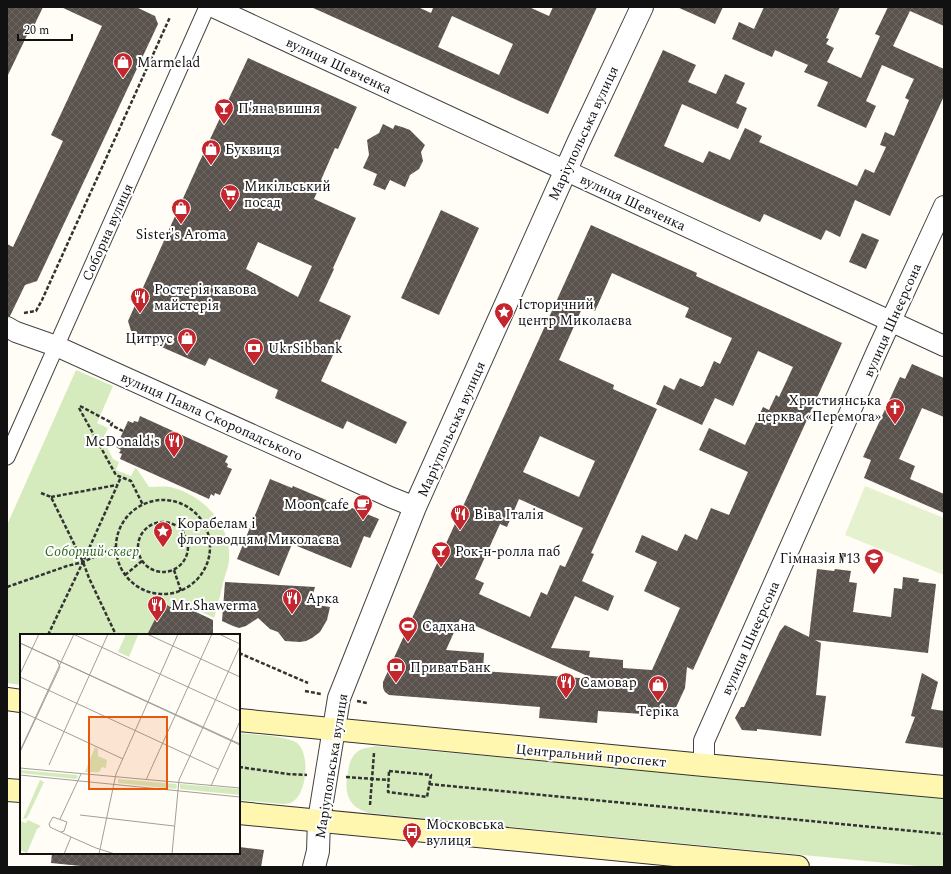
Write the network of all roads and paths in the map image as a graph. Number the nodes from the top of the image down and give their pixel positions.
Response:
1 (207, 7) edge
2 (213, 7) edge
3 (642, 7) edge
4 (170, 17) dead end
5 (566, 170) junction
6 (944, 206) edge
7 (24, 313) dead end
8 (891, 321) junction
9 (7, 327) edge
10 (56, 346) junction
11 (944, 346) edge
12 (124, 431) dead end
13 (7, 457) edge
14 (121, 477) junction
15 (118, 485) junction
16 (41, 493) dead end
17 (51, 497) junction
18 (143, 505) junction
19 (416, 507) junction
20 (116, 547) junction
21 (142, 561) junction
22 (83, 562) junction
23 (174, 570) junction
24 (125, 575) junction
25 (7, 587) edge
26 (181, 591) junction
27 (48, 634) edge
28 (116, 634) edge
29 (240, 653) edge
30 (308, 683) dead end
31 (7, 699) edge
32 (20, 700) edge
33 (240, 720) edge
34 (334, 730) junction
35 (375, 746) dead end
36 (704, 765) junction
37 (429, 784) junction
38 (944, 787) edge
39 (7, 790) edge
40 (20, 791) edge
41 (370, 806) dead end
42 (240, 813) edge
43 (319, 820) junction
44 (944, 834) edge
45 (314, 867) edge
46 (798, 867) edge

1 - 10 street, Соборна вулиця
2 - 5 street, вулиця Шевченка
3 - 5 street, Маріупольська вулиця
4 - 7 path
5 - 8 street, вулиця Шевченка
5 - 19 street, Маріупольська вулиця
6 - 8 street, вулиця Шнеєрсона
8 - 11 street, вулиця Шевченка
8 - 36 street, вулиця Шнеєрсона
9 - 10 street, вулиця Павла Скоропадського
10 - 13 street, Соборна вулиця
10 - 19 street, вулиця Павла Скоропадського
12 - 14 path
14 - 15 path
14 - 18 path
15 - 17 path
15 - 22 path
16 - 17 path
17 - 22 path
18 - 20 path
18 - 26 path
19 - 34 street, Маріупольська вулиця
20 - 22 path
20 - 24 path
21 - 23 path
21 - 23 path
21 - 24 path
22 - 25 path
22 - 27 path
22 - 28 path
23 - 26 path
24 - 26 path
29 - 30 path
31 - 32 main road
33 - 34 main road, Центральний проспект
34 - 36 main road, Центральний проспект
34 - 43 street, Маріупольська вулиця
35 - 41 path
36 - 38 main road, Центральний проспект
37 - 37 path
37 - 44 path
39 - 40 main road
42 - 43 main road
43 - 45 street, Маріупольська вулиця
43 - 46 main road

